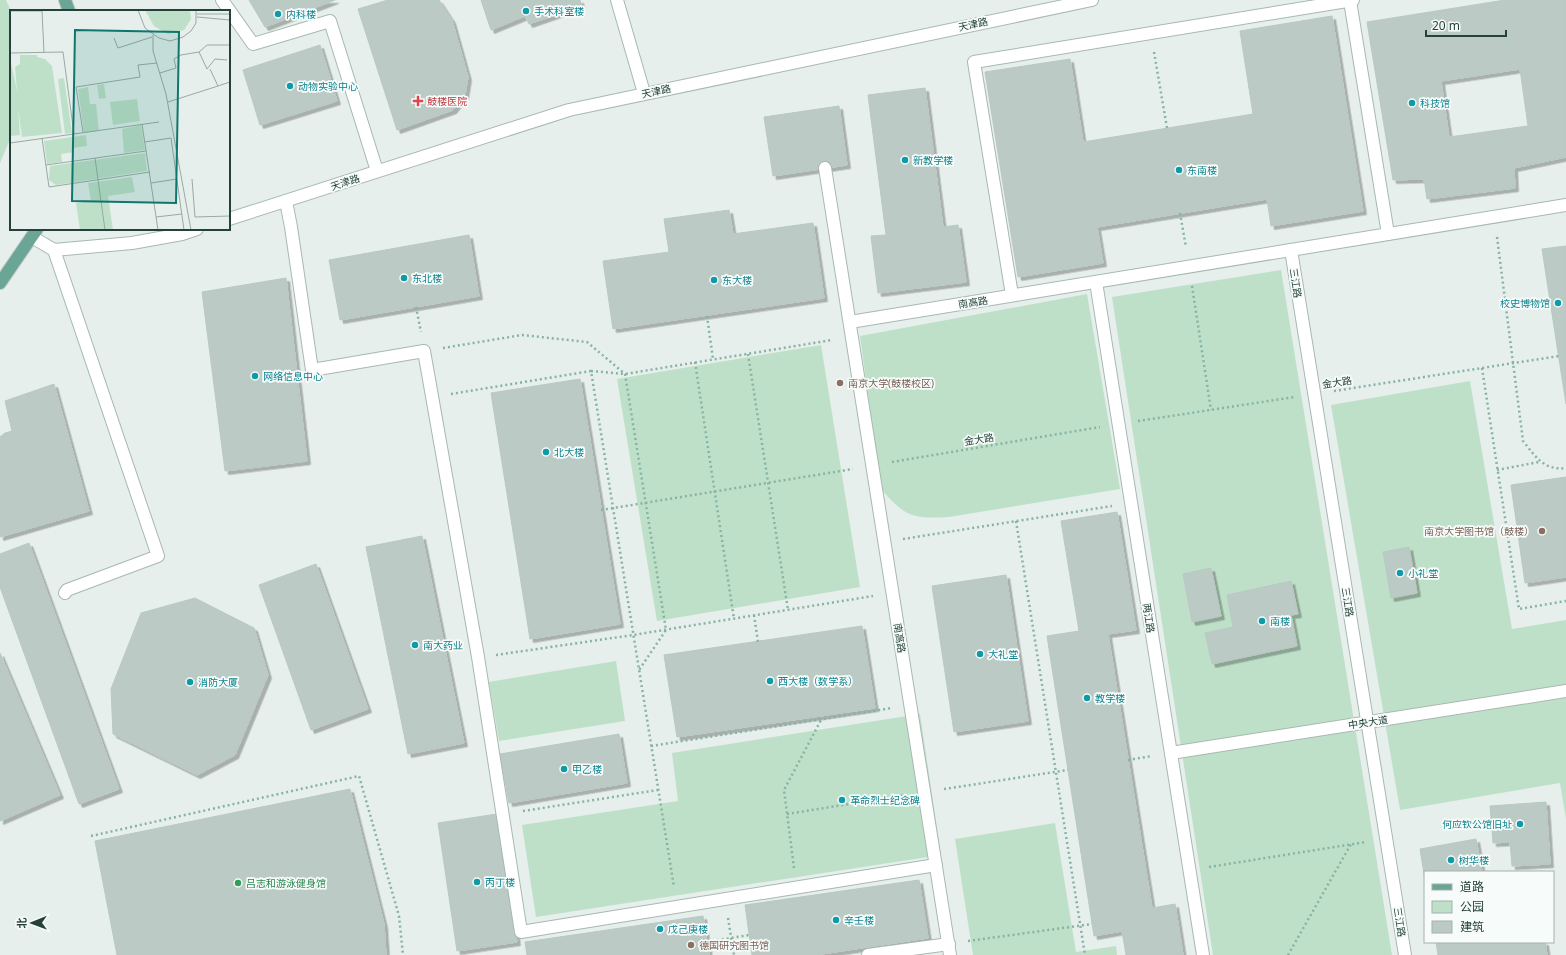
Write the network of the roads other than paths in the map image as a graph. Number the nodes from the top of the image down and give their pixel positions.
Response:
1 (65, 0) edge
2 (222, 0) edge
3 (617, 0) edge
4 (1092, 0) edge
5 (1350, 0) edge
6 (1353, 0) edge
7 (69, 10) edge
8 (229, 10) edge
9 (230, 11) edge
10 (644, 93) junction
11 (825, 168) dead end
12 (377, 171) junction
13 (286, 201) junction
14 (1566, 205) edge
15 (230, 219) edge
16 (193, 230) edge
17 (35, 233) edge
18 (1388, 234) junction
19 (54, 250) junction
20 (1291, 250) junction
21 (1096, 282) junction
22 (0, 283) edge
23 (1012, 295) junction
24 (850, 322) junction
25 (65, 593) dead end
26 (1566, 691) edge
27 (1367, 722) junction
28 (1171, 753) junction
29 (936, 865) junction
30 (950, 950) edge
31 (868, 955) edge
32 (1202, 955) edge
33 (1405, 955) edge

1 - 7 main road
2 - 8 street
3 - 10 street
4 - 10 street, 天津路
5 - 6 street
5 - 18 street
5 - 23 street
9 - 12 street
10 - 12 street, 天津路
11 - 24 street, 南高路
12 - 13 street, 天津路
13 - 15 street, 天津路
13 - 29 street
14 - 18 street, 南高路
16 - 19 street
17 - 19 street
17 - 22 main road
18 - 20 street, 南高路
19 - 25 street
20 - 21 street, 南高路
20 - 27 street, 三江路
21 - 23 street, 南高路
21 - 28 street, 两江路
23 - 24 street, 南高路
24 - 29 street, 南高路
26 - 27 street, 中央大道
27 - 28 street, 中央大道
27 - 33 street, 三江路
28 - 32 street, 两江路
29 - 30 street, 南高路
30 - 31 street

